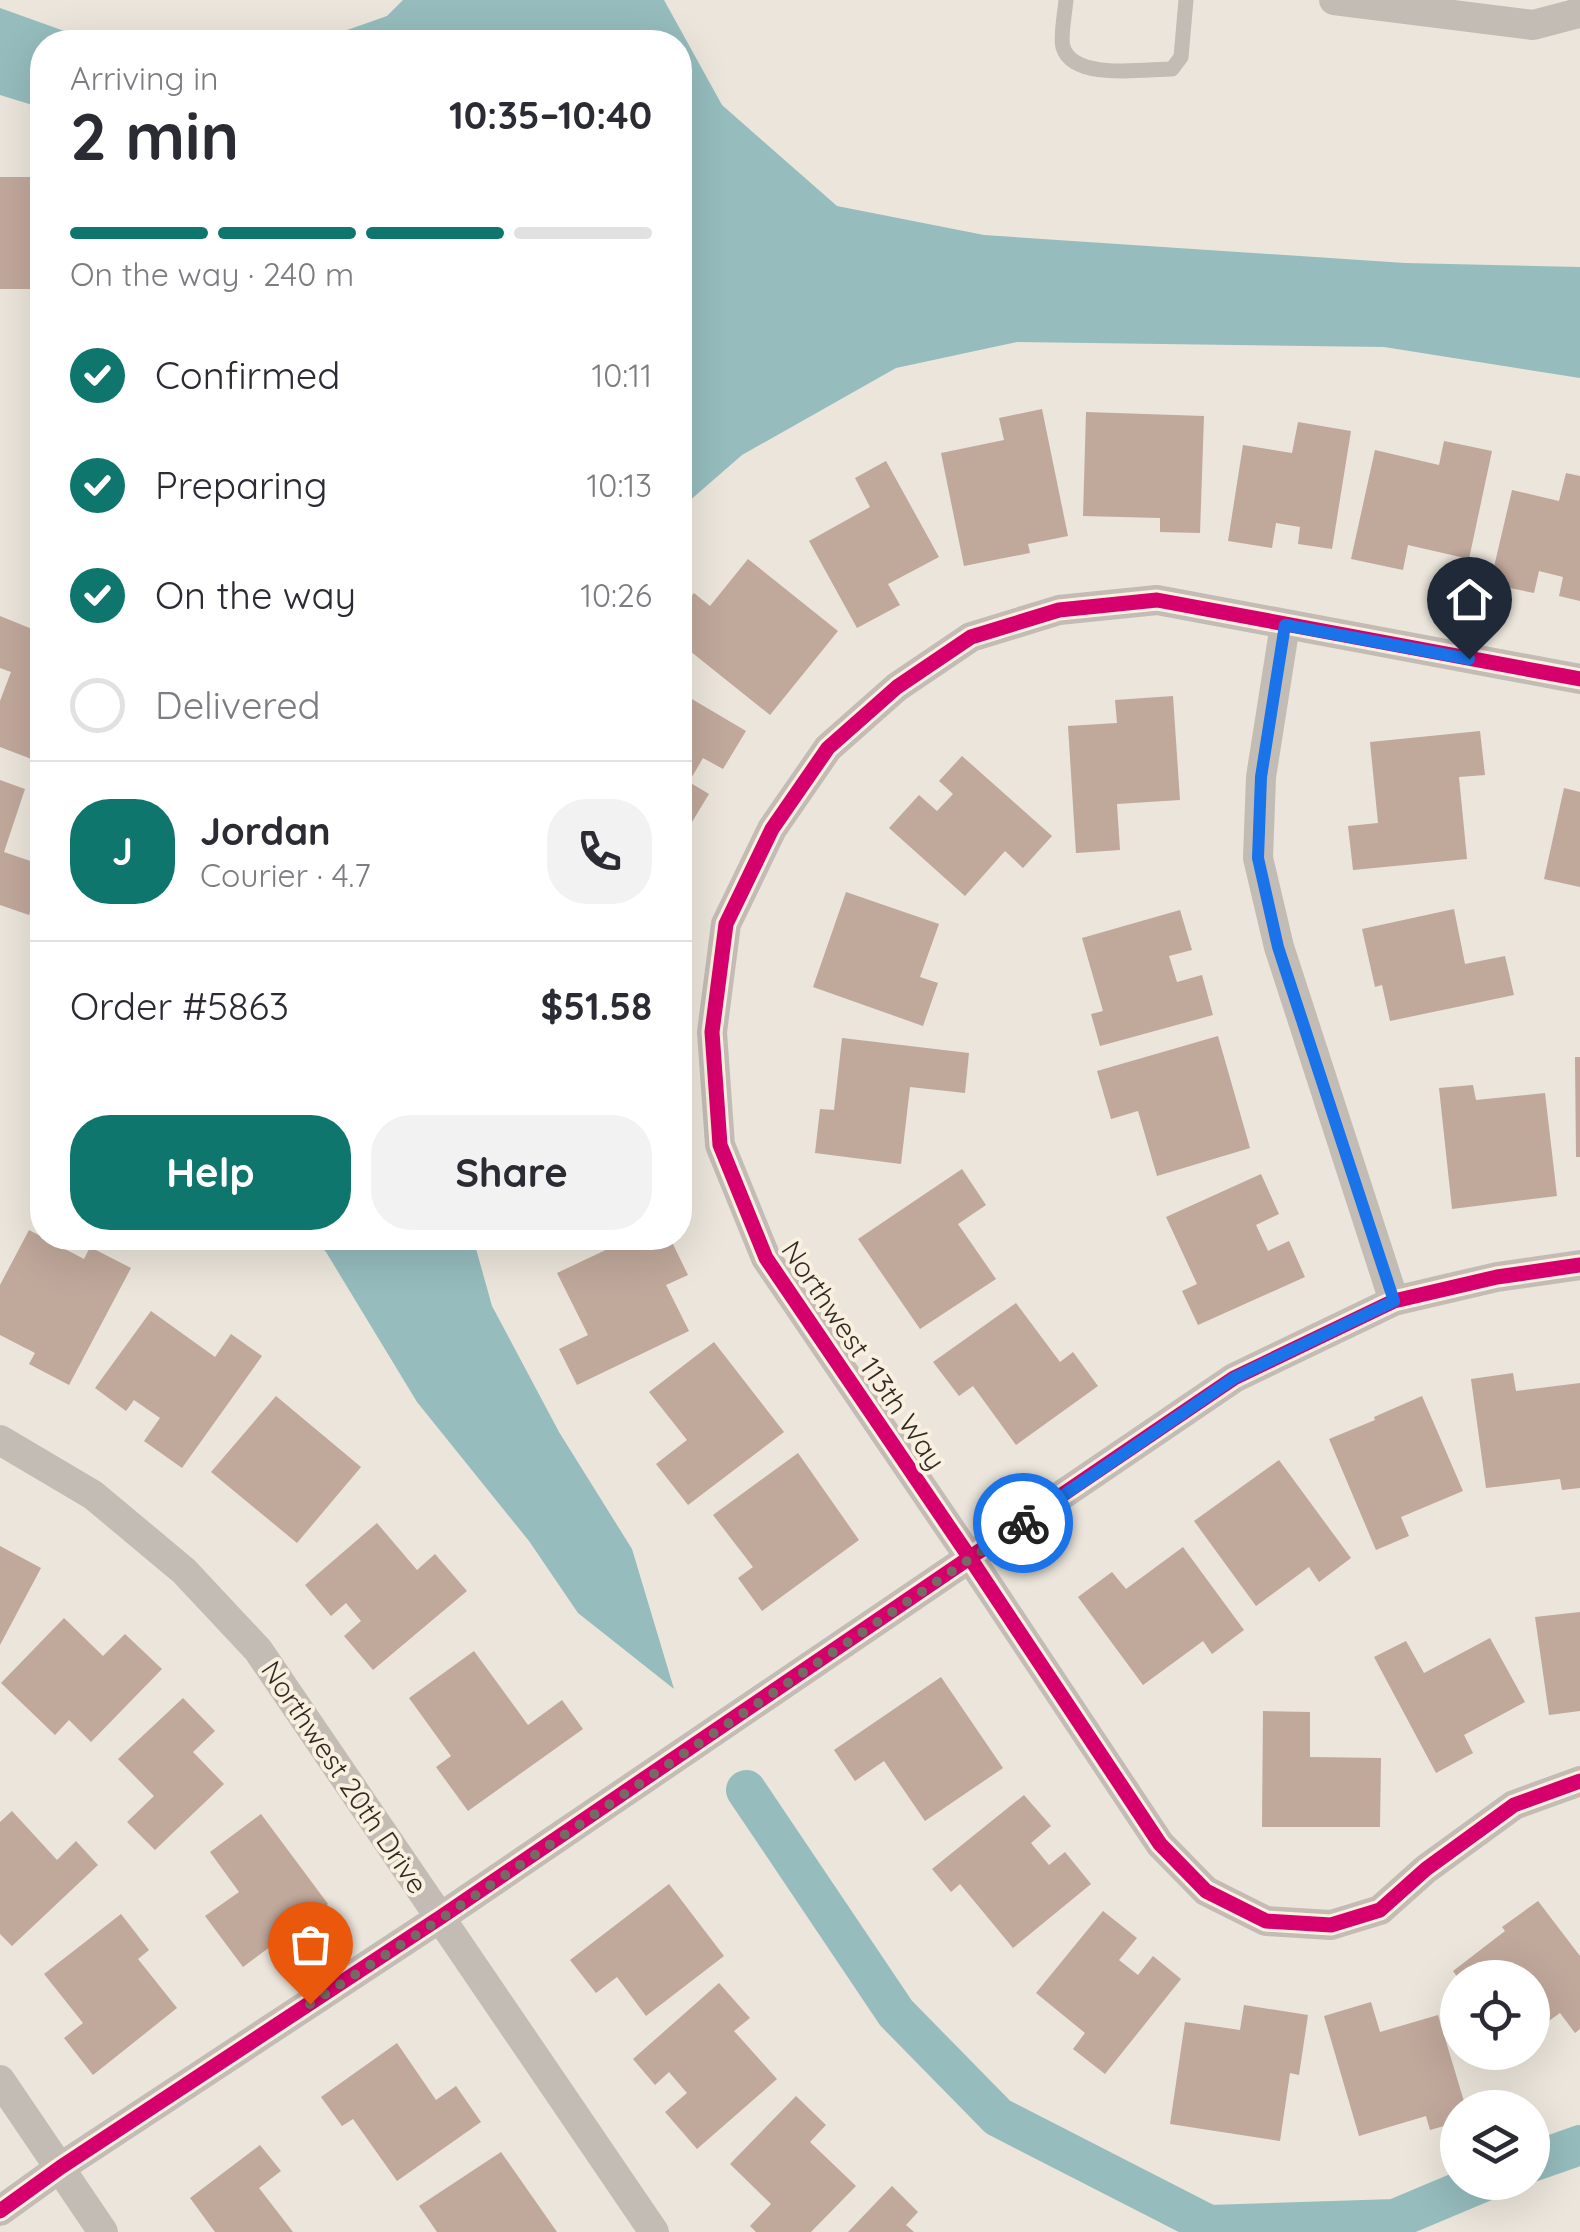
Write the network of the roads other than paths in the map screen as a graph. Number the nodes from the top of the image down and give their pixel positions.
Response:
1 (1066, 0) edge
2 (1186, 0) edge
3 (1334, 0) edge
4 (1580, 9) edge
5 (1285, 625) junction
6 (1580, 679) edge
7 (1580, 1264) edge
8 (1394, 1301) junction
9 (0, 1440) edge
10 (970, 1558) junction
11 (1580, 1780) edge
12 (442, 1918) junction
13 (0, 2080) edge
14 (61, 2167) junction
15 (0, 2211) edge
16 (103, 2232) edge
17 (654, 2232) edge

1 - 2 lane
3 - 4 street
5 - 6 street, Northwest 113th Way
5 - 8 street
5 - 10 street, Northwest 113th Way
7 - 8 street
8 - 10 street
9 - 12 street, Northwest 20th Drive
10 - 11 street, Northwest 113th Way
10 - 12 street
12 - 14 street
12 - 17 street, Northwest 20th Drive
13 - 14 street
14 - 15 street
14 - 16 street

